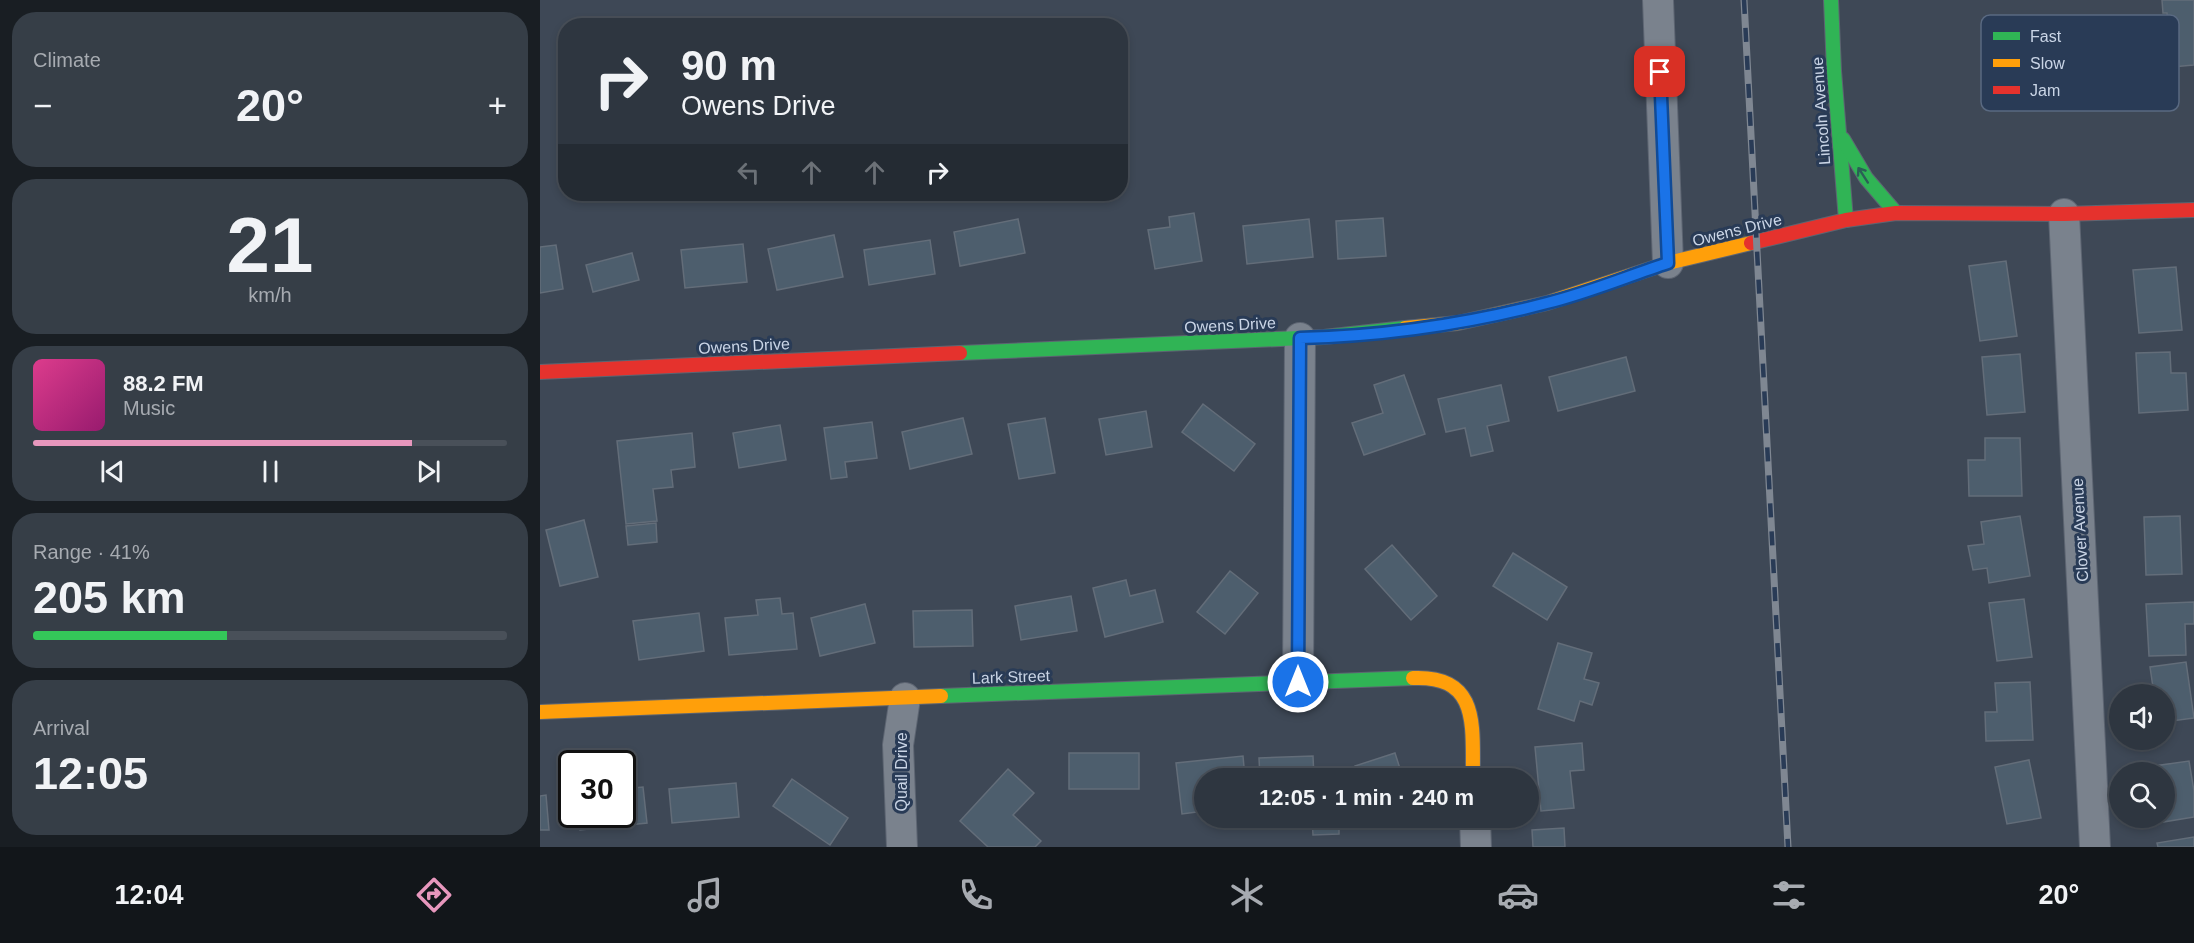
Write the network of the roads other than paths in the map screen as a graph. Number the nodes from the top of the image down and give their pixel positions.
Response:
1 (1658, 0) edge
2 (1831, 0) edge
3 (1838, 131) junction
4 (2194, 210) edge
5 (1896, 213) junction
6 (2064, 214) junction
7 (1846, 220) junction
8 (1668, 263) junction
9 (1300, 338) junction
10 (540, 372) edge
11 (1298, 682) junction
12 (904, 698) junction
13 (540, 712) edge
14 (1472, 768) edge
15 (1475, 828) edge
16 (902, 847) edge
17 (1476, 847) edge
18 (2095, 847) edge

1 - 8 street
2 - 3 street, Lincoln Avenue
5 -> 3 street
3 - 7 street, Lincoln Avenue
4 - 6 street, Owens Drive
5 - 6 street, Owens Drive
5 - 7 street, Owens Drive
6 - 18 street, Clover Avenue
7 - 8 street, Owens Drive
8 - 9 street, Owens Drive
9 - 10 street, Owens Drive
9 - 11 street
11 - 12 street, Lark Street
11 - 14 street, Lark Street
12 - 13 street, Lark Street
12 - 16 street, Quail Drive
15 - 17 street

